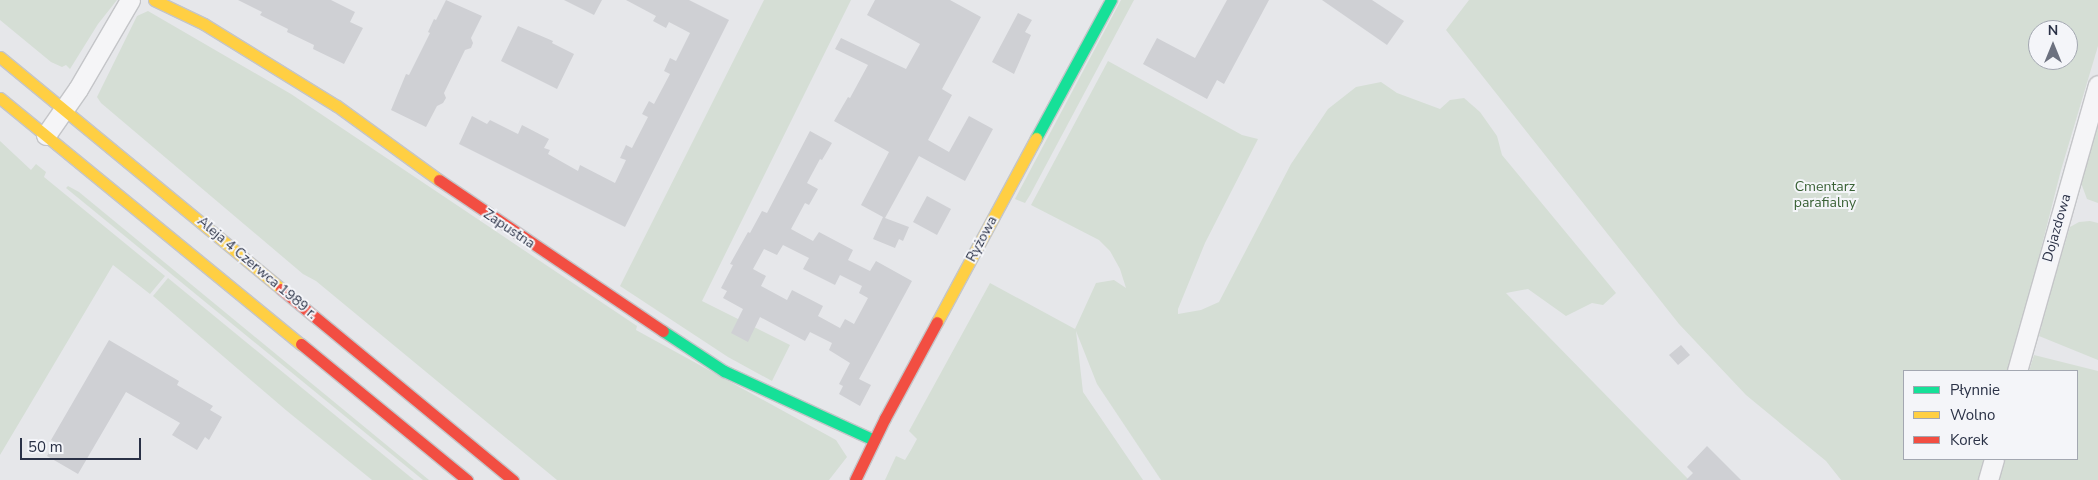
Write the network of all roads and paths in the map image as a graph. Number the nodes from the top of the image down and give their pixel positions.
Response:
1 (130, 0) edge
2 (154, 0) edge
3 (1111, 0) edge
4 (0, 57) edge
5 (2098, 85) edge
6 (0, 98) edge
7 (64, 108) junction
8 (46, 135) junction
9 (2017, 370) edge
10 (874, 440) junction
11 (1994, 460) edge
12 (467, 480) edge
13 (513, 480) edge
14 (856, 480) edge
15 (1988, 480) edge

1 - 7 street
2 - 10 street, Zapustna
3 - 10 street, Ryżowa
4 - 7 street, Aleja 4 Czerwca 1989 r.
5 - 9 street, Dojazdowa
6 - 8 street
7 - 8 street
7 - 13 street, Aleja 4 Czerwca 1989 r.
8 - 12 street
10 - 14 street, Ryżowa
11 - 15 street

